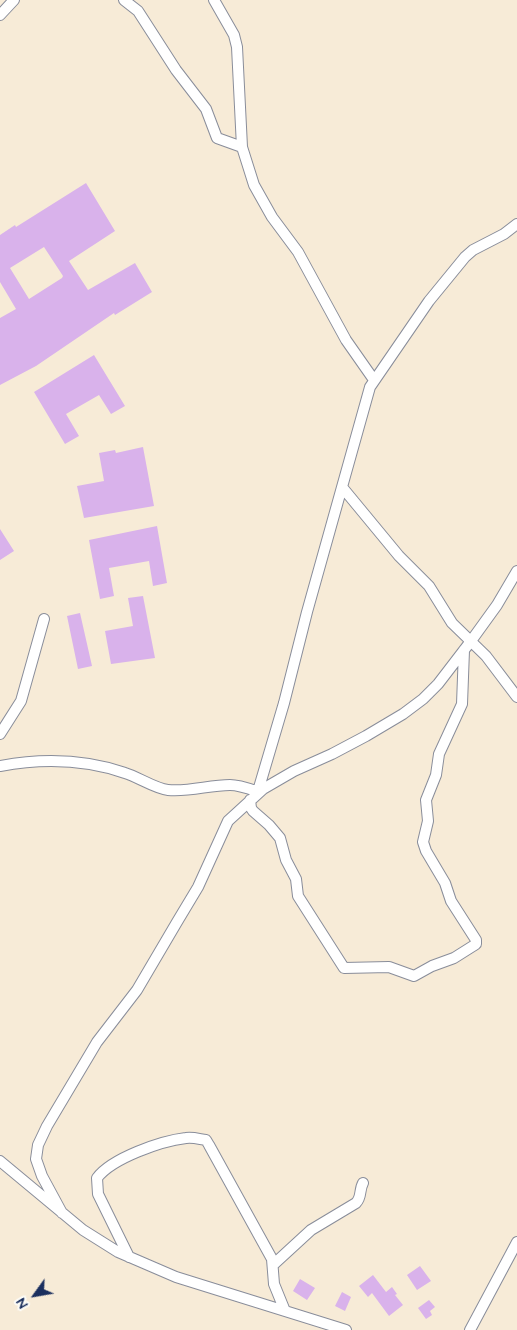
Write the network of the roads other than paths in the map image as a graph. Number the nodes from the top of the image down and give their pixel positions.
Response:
1 (14, 0) edge
2 (124, 0) edge
3 (214, 0) edge
4 (0, 15) edge
5 (242, 147) junction
6 (517, 224) edge
7 (374, 380) junction
8 (342, 486) junction
9 (517, 571) edge
10 (44, 619) dead end
11 (468, 646) junction
12 (517, 697) edge
13 (0, 734) edge
14 (0, 766) edge
15 (259, 792) junction
16 (250, 800) junction
17 (0, 1161) edge
18 (363, 1183) dead end
19 (62, 1213) junction
20 (517, 1242) edge
21 (129, 1258) junction
22 (274, 1264) junction
23 (286, 1311) junction
24 (346, 1330) edge
25 (470, 1330) edge

1 - 4 street
2 - 5 street
3 - 5 street
5 - 7 street
6 - 7 street
7 - 8 street
8 - 11 street
8 - 15 street
9 - 11 street
10 - 13 street
11 - 12 street
11 - 15 street
11 - 16 street
14 - 15 street
15 - 16 street
16 - 19 street
17 - 19 street
18 - 22 street
19 - 21 street
20 - 25 street
21 - 22 street
21 - 23 street
22 - 23 street
23 - 24 street

